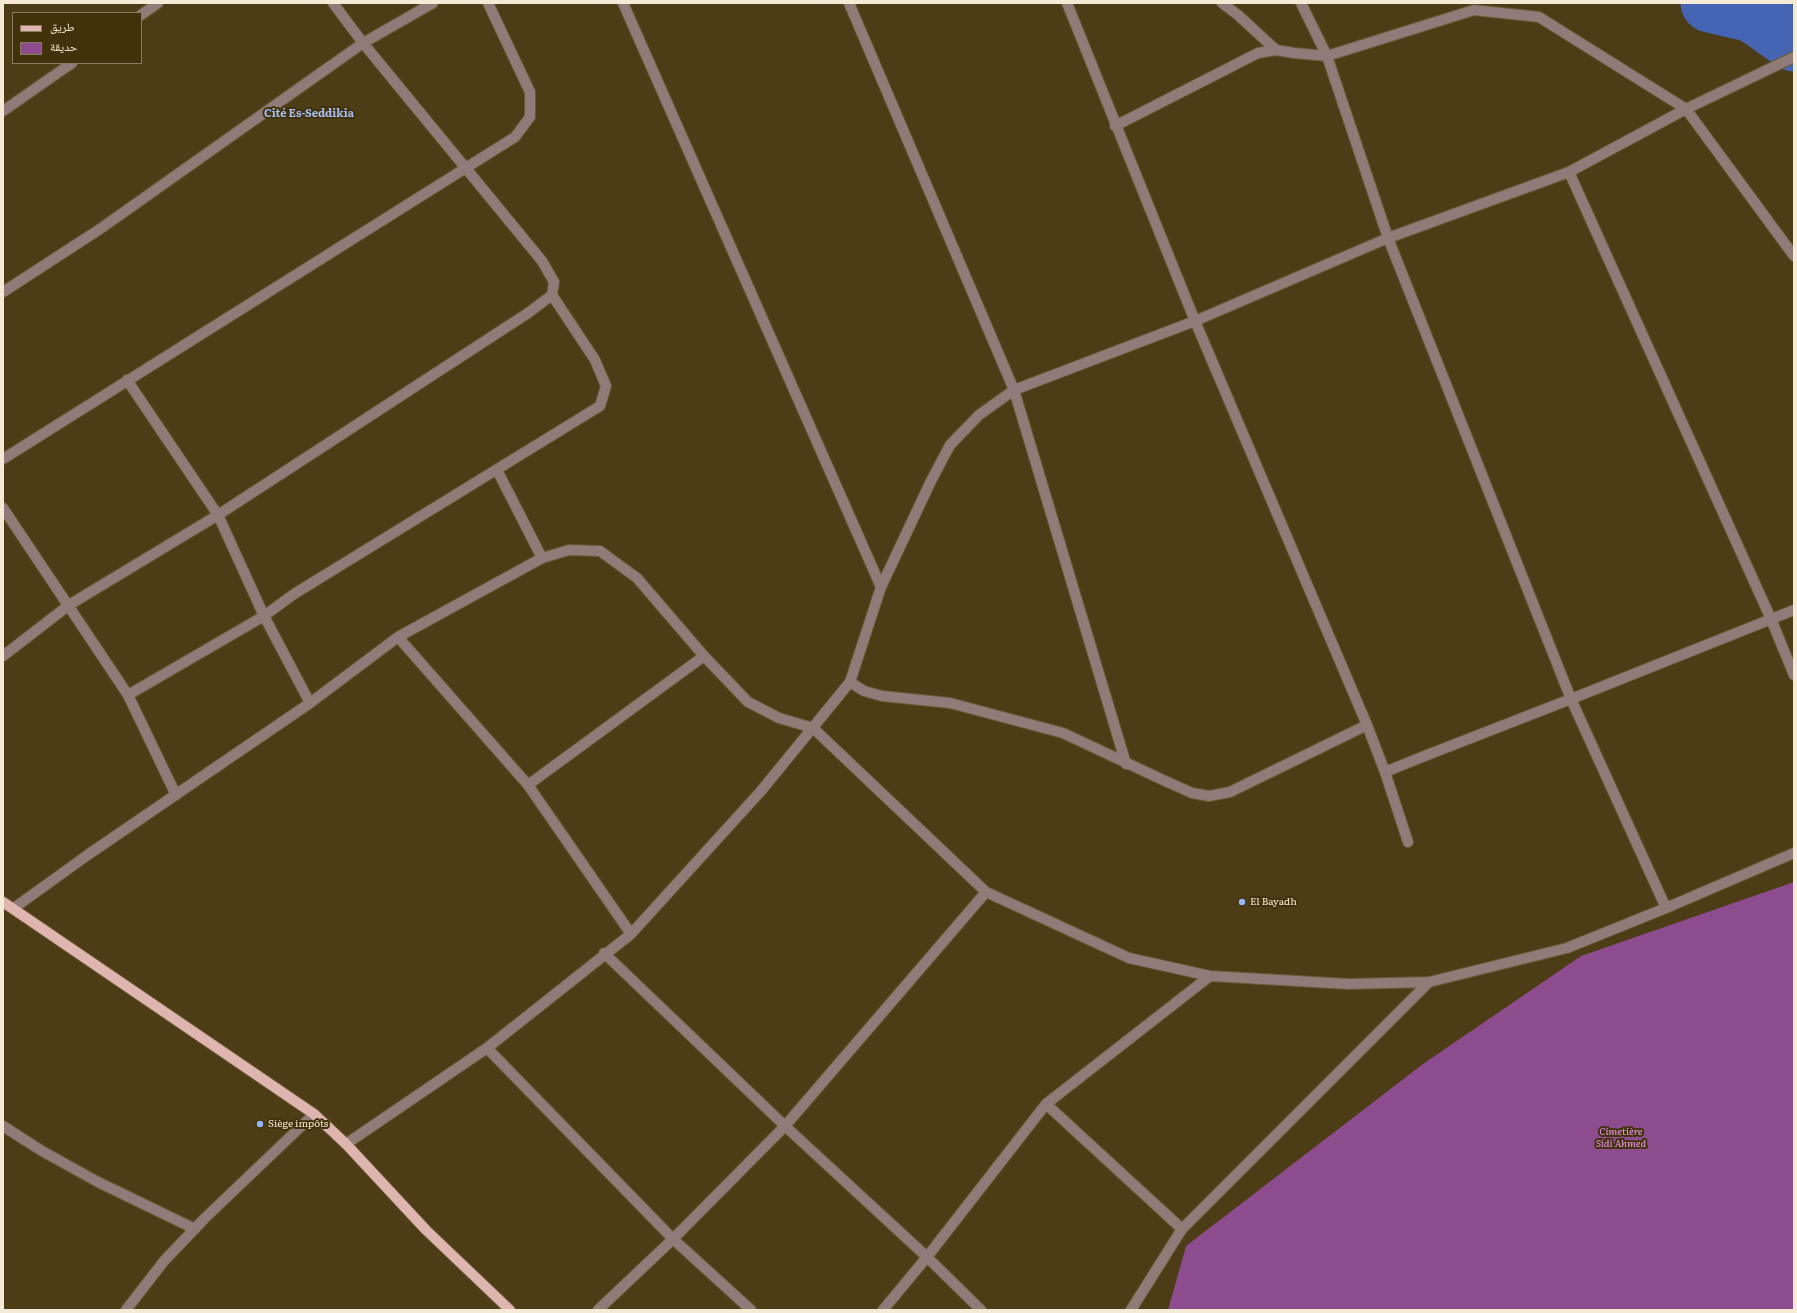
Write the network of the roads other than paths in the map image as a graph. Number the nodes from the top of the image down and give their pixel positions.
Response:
1 (158, 3) edge
2 (333, 3) edge
3 (433, 3) edge
4 (488, 3) edge
5 (623, 3) edge
6 (849, 3) edge
7 (1222, 3) edge
8 (1301, 3) edge
9 (1070, 4) edge
10 (142, 14) edge
11 (363, 43) junction
12 (1276, 50) junction
13 (1327, 56) junction
14 (1794, 58) edge
15 (71, 64) edge
16 (1686, 109) junction
17 (3, 111) edge
18 (1115, 126) junction
19 (466, 168) junction
20 (1569, 172) junction
21 (1388, 238) junction
22 (1794, 256) edge
23 (3, 292) edge
24 (552, 296) junction
25 (1195, 321) junction
26 (127, 380) junction
27 (1014, 390) junction
28 (3, 459) edge
29 (497, 470) junction
30 (3, 508) edge
31 (218, 515) junction
32 (542, 558) junction
33 (881, 587) junction
34 (69, 605) junction
35 (1794, 610) edge
36 (264, 616) junction
37 (1771, 619) junction
38 (398, 637) junction
39 (3, 656) edge
40 (704, 656) junction
41 (1794, 675) edge
42 (850, 682) junction
43 (128, 695) junction
44 (1572, 699) junction
45 (310, 703) junction
46 (1367, 725) junction
47 (813, 728) junction
48 (1126, 764) junction
49 (1385, 772) junction
50 (528, 785) junction
51 (176, 795) junction
52 (1408, 842) dead end
53 (1794, 853) edge
54 (986, 892) junction
55 (3, 902) edge
56 (14, 908) junction
57 (1666, 908) junction
58 (631, 934) junction
59 (604, 954) junction
60 (1210, 976) junction
61 (1428, 982) junction
62 (488, 1048) junction
63 (1046, 1104) junction
64 (314, 1114) junction
65 (3, 1126) edge
66 (785, 1126) junction
67 (346, 1144) junction
68 (195, 1229) junction
69 (1182, 1229) junction
70 (673, 1239) junction
71 (927, 1258) junction
72 (129, 1309) edge
73 (510, 1310) edge
74 (598, 1310) edge
75 (751, 1310) edge
76 (883, 1310) edge
77 (981, 1310) edge
78 (1131, 1310) edge

1 - 10 street
2 - 11 street
3 - 11 street
4 - 19 street
5 - 33 street
6 - 27 street
7 - 12 street
8 - 13 street
9 - 18 street
11 - 19 street
11 - 23 street
12 - 13 street
12 - 18 street
13 - 16 street
13 - 21 street
14 - 16 street
15 - 17 street
16 - 20 street
16 - 22 street
18 - 25 street
19 - 24 street
19 - 26 street
20 - 21 street
20 - 37 street
21 - 25 street
21 - 44 street
24 - 29 street
24 - 31 street
25 - 27 street
25 - 46 street
26 - 28 street
26 - 31 street
27 - 33 street
27 - 48 street
29 - 32 street
29 - 36 street
30 - 34 street
31 - 34 street
31 - 36 street
32 - 38 street
32 - 40 street
33 - 42 street
34 - 39 street
34 - 43 street
35 - 37 street
36 - 43 street
36 - 45 street
37 - 41 street
37 - 44 street
38 - 45 street
38 - 50 street
40 - 47 street
40 - 50 street
42 - 47 street
42 - 48 street
43 - 51 street
44 - 49 street
44 - 57 street
45 - 51 street
46 - 48 street
46 - 49 street
47 - 54 street
47 - 58 street
49 - 52 street
50 - 58 street
51 - 56 street
53 - 57 street
54 - 60 street
54 - 66 street
55 - 56 main road
56 - 64 main road
57 - 61 street
58 - 59 street
59 - 62 street
59 - 66 street
60 - 61 street
60 - 63 street
61 - 69 street
62 - 67 street
62 - 70 street
63 - 69 street
63 - 71 street
64 - 67 main road
64 - 68 street
65 - 68 street
66 - 70 street
66 - 71 street
67 - 73 main road
68 - 72 street
69 - 78 street
70 - 74 street
70 - 75 street
71 - 76 street
71 - 77 street

